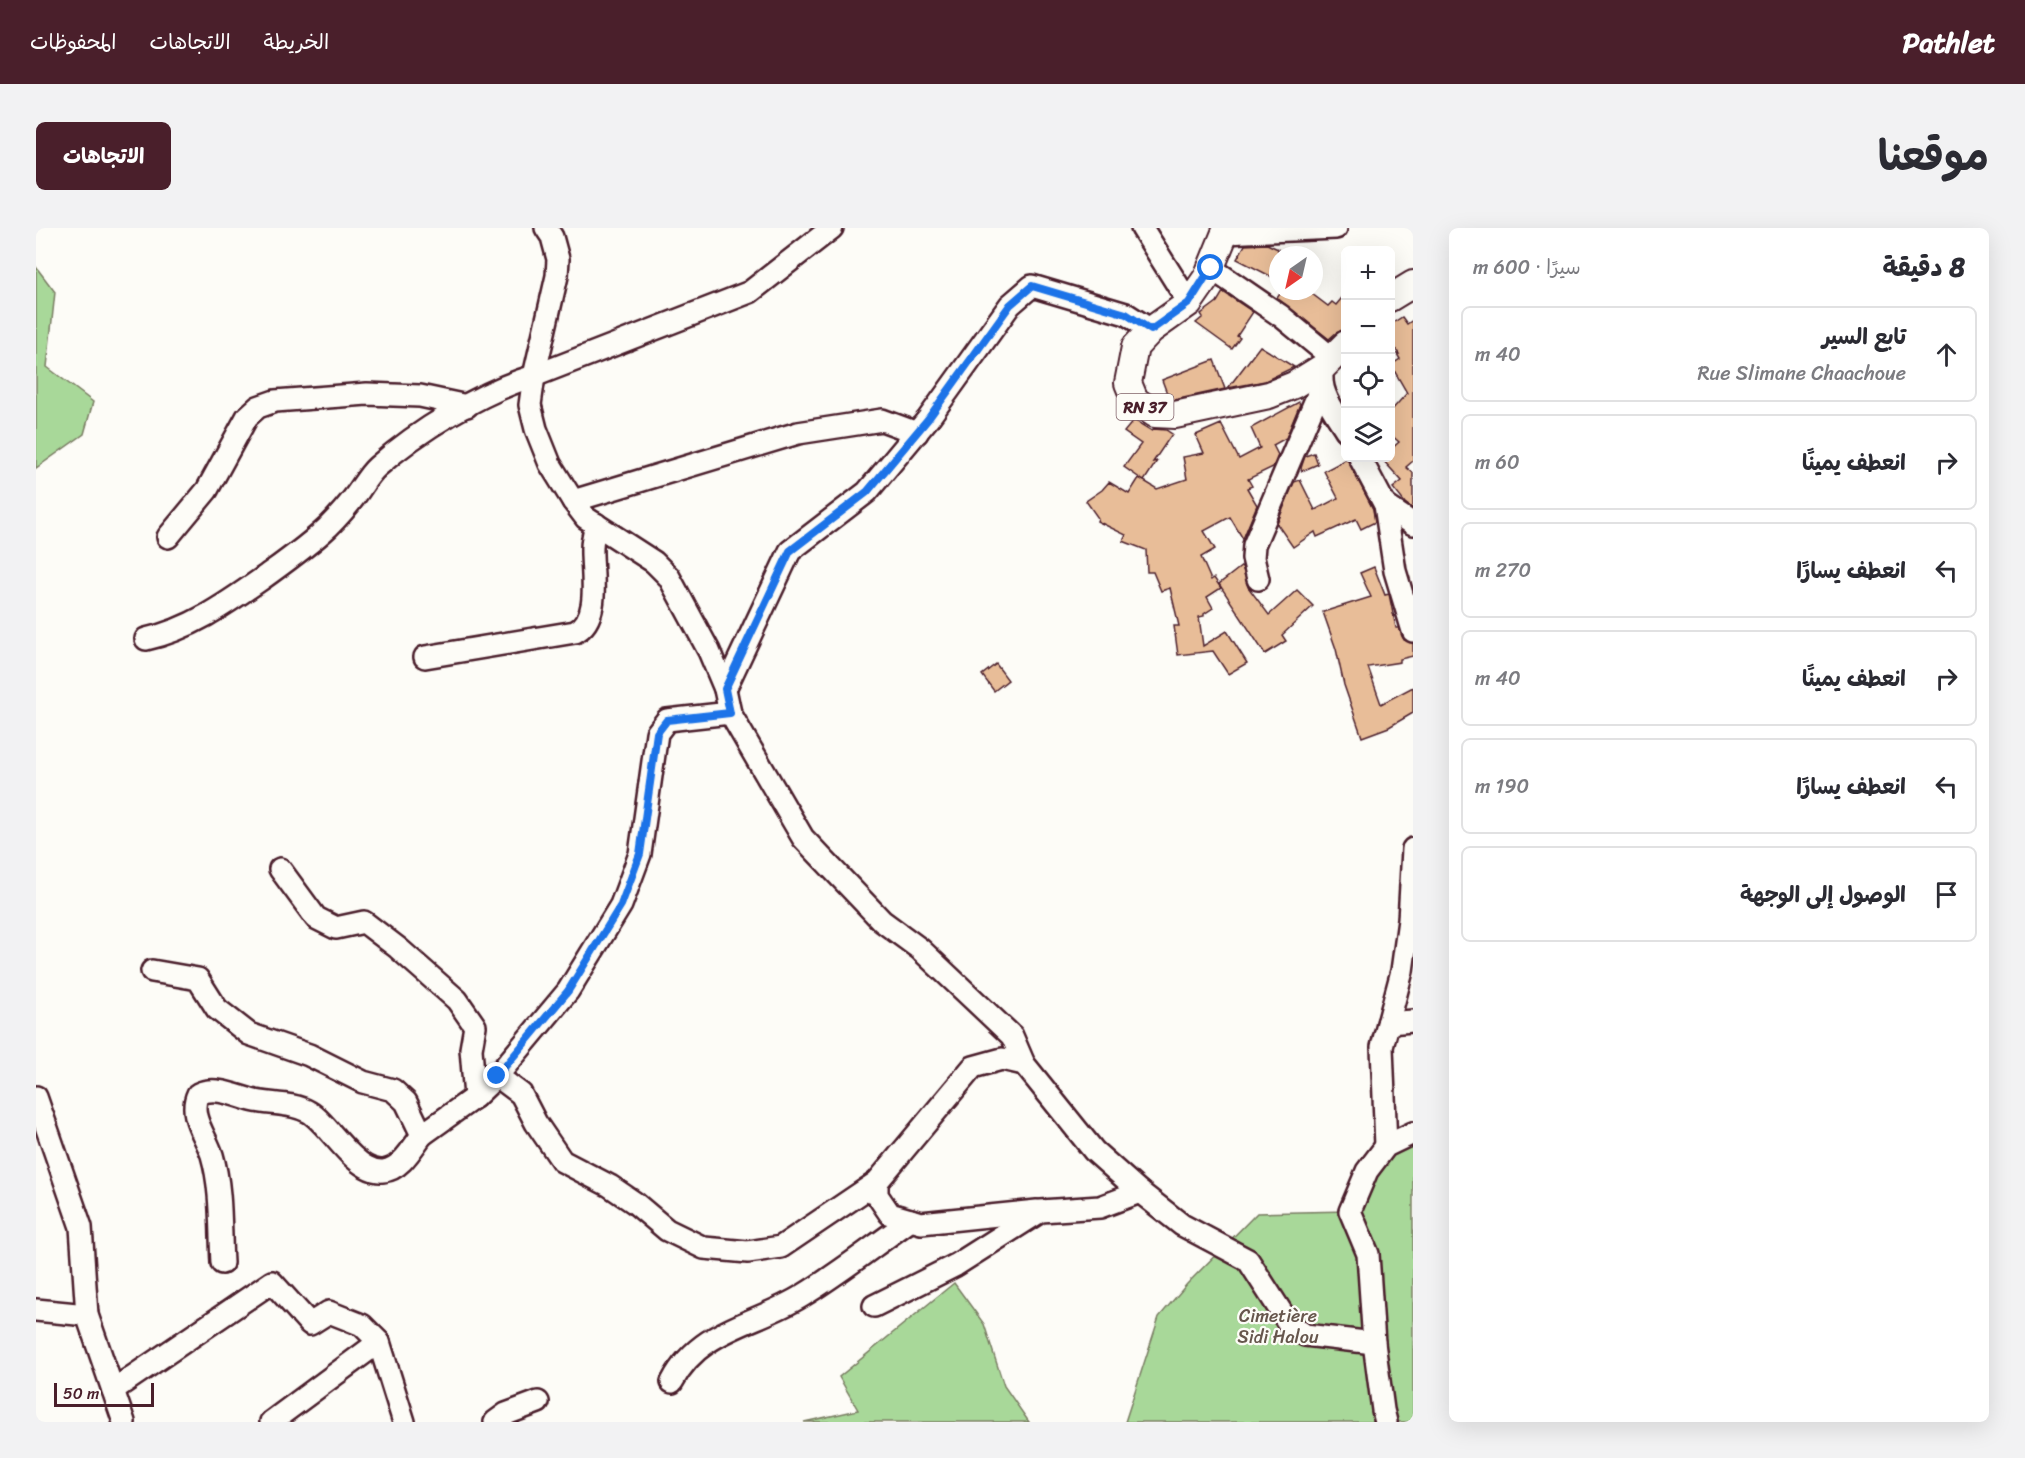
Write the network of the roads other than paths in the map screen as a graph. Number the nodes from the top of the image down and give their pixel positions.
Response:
1 (546, 228) edge
2 (832, 228) edge
3 (1142, 228) edge
4 (1336, 228) edge
5 (1226, 230) edge
6 (1211, 268) junction
7 (1413, 284) edge
8 (1395, 295) edge
9 (1189, 303) junction
10 (1151, 330) junction
11 (1331, 363) edge
12 (534, 376) junction
13 (467, 406) junction
14 (1341, 422) edge
15 (917, 433) junction
16 (1362, 462) edge
17 (573, 501) junction
18 (1385, 505) junction
19 (596, 524) junction
20 (1413, 524) edge
21 (168, 537) dead end
22 (1258, 579) dead end
23 (1413, 631) edge
24 (146, 639) dead end
25 (425, 657) dead end
26 (725, 689) junction
27 (730, 713) junction
28 (1413, 849) edge
29 (280, 869) dead end
30 (1411, 919) edge
31 (152, 971) dead end
32 (1413, 1021) edge
33 (1388, 1023) junction
34 (1024, 1064) junction
35 (497, 1076) junction
36 (36, 1097) edge
37 (475, 1097) junction
38 (1413, 1133) edge
39 (422, 1135) junction
40 (1386, 1146) junction
41 (876, 1182) junction
42 (1140, 1192) junction
43 (1041, 1210) junction
44 (911, 1220) junction
45 (222, 1263) dead end
46 (874, 1306) dead end
47 (36, 1310) edge
48 (87, 1315) junction
49 (378, 1342) junction
50 (1374, 1343) junction
51 (672, 1382) dead end
52 (113, 1390) junction
53 (538, 1402) dead end
54 (124, 1422) edge
55 (271, 1422) edge
56 (404, 1422) edge
57 (495, 1422) edge
58 (1386, 1422) edge

1 - 12 street
2 - 12 street
3 - 9 street
4 - 5 street
5 - 6 main road, RN 37
6 - 9 main road, RN 37
6 - 11 street
7 - 8 main road
9 - 10 main road, RN 37
10 - 11 main road, RN 37
10 - 15 street
11 - 14 street
11 - 22 street
12 - 13 street
12 - 17 street
13 - 21 street
13 - 24 street
15 - 17 street
15 - 26 street
16 - 18 street
17 - 19 street
18 - 20 street
18 - 23 street
19 - 25 street
19 - 26 street
26 - 27 street
27 - 34 street
27 - 35 street
28 - 30 street
29 - 37 street
30 - 33 street
31 - 39 street
32 - 33 street
33 - 40 street
34 - 41 street
34 - 42 street
35 - 37 street
35 - 41 street
36 - 48 street
37 - 39 street
38 - 40 street
39 - 45 street
40 - 50 street
41 - 44 street
42 - 43 street
42 - 50 street
43 - 44 street
43 - 46 street
44 - 51 street
47 - 48 street
48 - 52 street
49 - 52 street
49 - 55 street
49 - 56 street
50 - 58 street
52 - 54 street
53 - 57 street

